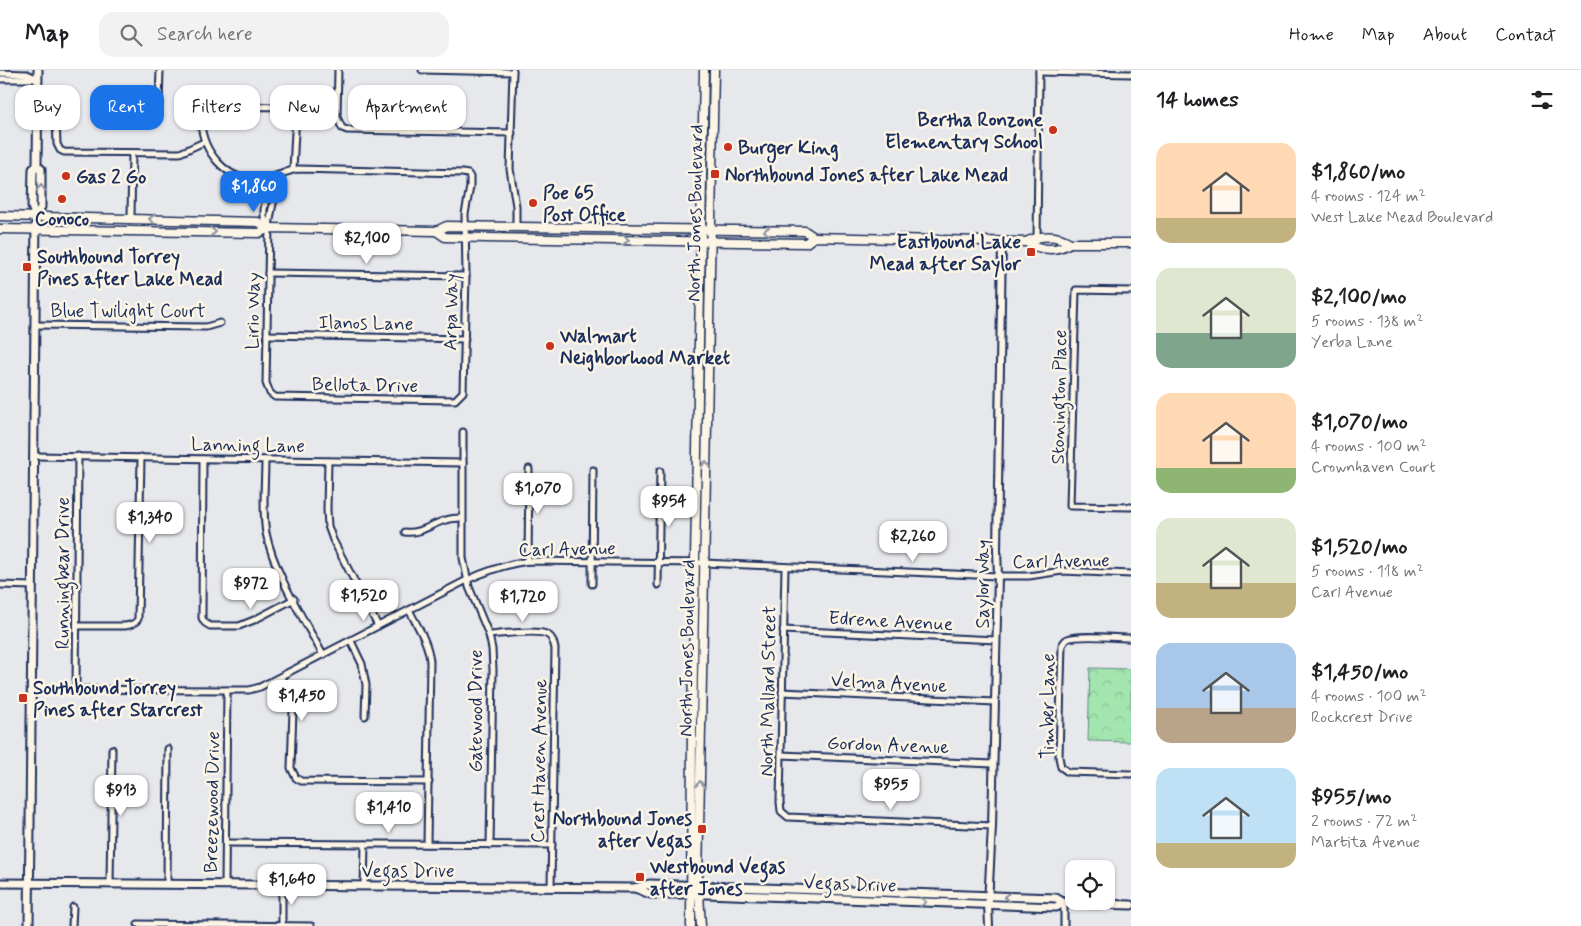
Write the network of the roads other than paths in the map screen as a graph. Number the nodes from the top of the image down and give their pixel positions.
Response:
1 (38, 70) edge
2 (160, 70) edge
3 (338, 70) edge
4 (422, 70) edge
5 (513, 71) edge
6 (1039, 71) edge
7 (704, 72) edge
8 (714, 72) edge
9 (1112, 72) edge
10 (0, 73) edge
11 (1131, 74) edge
12 (0, 79) edge
13 (38, 80) junction
14 (38, 85) edge
15 (160, 85) edge
16 (38, 130) edge
17 (56, 130) edge
18 (512, 133) junction
19 (204, 142) junction
20 (132, 153) junction
21 (293, 170) junction
22 (270, 178) junction
23 (0, 216) edge
24 (36, 217) junction
25 (130, 218) junction
26 (185, 220) junction
27 (466, 226) junction
28 (516, 226) junction
29 (571, 227) junction
30 (269, 228) junction
31 (614, 228) junction
32 (0, 229) edge
33 (36, 229) junction
34 (706, 230) junction
35 (436, 231) junction
36 (184, 232) junction
37 (1037, 237) junction
38 (466, 238) junction
39 (487, 238) junction
40 (538, 238) junction
41 (814, 238) junction
42 (571, 239) junction
43 (706, 241) junction
44 (1002, 241) junction
45 (1026, 242) junction
46 (1070, 243) junction
47 (1131, 243) edge
48 (1036, 248) junction
49 (268, 273) junction
50 (466, 276) junction
51 (1131, 291) edge
52 (220, 323) dead end
53 (35, 325) junction
54 (267, 335) junction
55 (465, 338) junction
56 (699, 364) junction
57 (270, 393) joint
58 (698, 393) junction
59 (460, 397) joint
60 (707, 401) junction
61 (463, 432) dead end
62 (706, 434) junction
63 (34, 456) junction
64 (78, 456) junction
65 (141, 458) junction
66 (203, 459) junction
67 (265, 460) junction
68 (328, 461) junction
69 (463, 463) junction
70 (529, 469) dead end
71 (593, 470) dead end
72 (660, 471) dead end
73 (1131, 507) edge
74 (462, 518) junction
75 (405, 532) dead end
76 (528, 561) junction
77 (593, 561) junction
78 (658, 562) junction
79 (695, 563) junction
80 (704, 563) junction
81 (785, 567) junction
82 (1131, 574) edge
83 (998, 576) junction
84 (467, 580) junction
85 (592, 584) dead end
86 (0, 585) edge
87 (658, 585) dead end
88 (33, 586) junction
89 (294, 599) junction
90 (409, 610) junction
91 (77, 626) junction
92 (378, 626) junction
93 (784, 630) junction
94 (488, 635) junction
95 (1131, 638) edge
96 (996, 640) junction
97 (351, 641) junction
98 (323, 655) junction
99 (282, 677) junction
100 (32, 689) junction
101 (76, 689) junction
102 (227, 690) junction
103 (782, 692) junction
104 (995, 702) junction
105 (365, 716) dead end
106 (692, 723) junction
107 (701, 723) junction
108 (112, 749) dead end
109 (168, 749) dead end
110 (780, 755) junction
111 (993, 764) junction
112 (1131, 774) edge
113 (428, 782) junction
114 (992, 826) junction
115 (226, 843) junction
116 (365, 844) junction
117 (428, 844) junction
118 (490, 845) junction
119 (552, 845) junction
120 (0, 883) edge
121 (29, 883) junction
122 (110, 884) junction
123 (167, 884) junction
124 (225, 884) junction
125 (282, 885) junction
126 (694, 885) junction
127 (364, 886) junction
128 (551, 887) junction
129 (636, 888) junction
130 (691, 894) junction
131 (700, 894) junction
132 (988, 896) junction
133 (1064, 903) junction
134 (988, 904) junction
135 (1131, 905) edge
136 (73, 907) dead end
137 (138, 924) dead end
138 (28, 926) edge
139 (72, 926) edge
140 (282, 926) edge
141 (311, 926) edge
142 (691, 926) edge
143 (700, 926) edge
144 (989, 926) edge
145 (1064, 926) edge

1 - 13 main road
2 - 15 street
3 - 18 street
4 - 5 street
5 - 18 street
6 - 9 street
6 - 37 street
7 - 8 main road
7 - 34 main road, North Jones Boulevard
8 - 34 main road, North Jones Boulevard
9 - 11 street
10 - 13 street
12 - 13 street
13 - 14 main road
16 - 24 main road
17 - 20 street
18 - 28 street
19 - 20 street
19 - 21 street
19 - 22 street
20 - 25 street
21 - 22 street
21 - 27 street, Arpa Way
22 - 30 street, Lirio Way
23 - 24 main road
24 - 25 main road
24 - 33 main road
26 -> 25 main road
26 - 30 main road
26 - 36 main road
27 - 28 main road
27 - 35 main road
27 - 38 street, Arpa Way
28 - 29 main road
28 - 39 main road
29 - 31 main road
29 - 40 main road
30 - 35 main road
36 -> 30 main road
30 - 49 street, Lirio Way
31 - 34 main road
31 - 42 main road
32 - 33 main road
33 - 36 main road
33 - 53 main road
41 -> 34 main road
34 - 43 main road, North Jones Boulevard
35 - 38 main road
37 - 45 main road
37 - 46 main road
37 - 48 street
38 - 39 main road
38 - 50 street, Arpa Way
39 - 40 main road
40 - 42 main road
41 - 43 main road
41 - 44 main road
42 -> 43 main road
43 - 56 main road, North Jones Boulevard
43 - 60 main road, North Jones Boulevard
44 - 45 main road
44 - 83 street, Saylor Way
45 - 48 main road
46 - 47 main road
46 - 48 main road
49 - 50 street
49 - 54 street, Lirio Way
50 - 55 street, Arpa Way
51 - 73 street, Stonington Place
52 - 53 street, Blue Twilight Court
53 - 63 main road
54 - 55 street, Ilanos Lane
54 - 57 street, Lirio Way
55 - 59 street, Arpa Way
56 - 58 main road, North Jones Boulevard
56 - 60 main road
57 - 59 street, Bellota Drive
58 - 62 main road
58 - 79 main road, North Jones Boulevard
60 - 62 main road, North Jones Boulevard
61 - 69 street, Gatewood Drive
80 -> 62 main road, North Jones Boulevard
63 - 64 street, Lanning Lane
63 - 88 main road
64 - 65 street, Lanning Lane
64 - 91 street, Runningbear Drive
65 - 66 street, Lanning Lane
65 - 91 street
66 - 67 street, Lanning Lane
66 - 89 street
67 - 68 street, Lanning Lane
67 - 89 street
68 - 69 street, Lanning Lane
68 - 92 street
69 - 74 street, Gatewood Drive
70 - 76 street
71 - 77 street
72 - 78 street
74 - 75 street
74 - 84 street, Gatewood Drive
76 - 77 street, Carl Avenue
76 - 84 street, Carl Avenue
77 - 78 street, Carl Avenue
77 - 85 street
78 - 79 street, Carl Avenue
78 - 87 street
79 - 80 street, Carl Avenue
79 - 106 main road, North Jones Boulevard
80 - 81 street, Carl Avenue
80 - 107 main road, North Jones Boulevard
81 - 83 street, Carl Avenue
81 - 93 street, North Mallard Street
82 - 83 street, Carl Avenue
83 - 96 street, Saylor Way
84 - 90 street, Carl Avenue
84 - 94 street, Gatewood Drive
86 - 88 street
88 - 100 main road
89 - 98 street
90 - 92 street, Carl Avenue
90 - 113 street
91 - 101 street, Runningbear Drive
92 - 97 street, Carl Avenue
93 - 96 street, Edrene Avenue
93 - 103 street, North Mallard Street
94 - 118 street, Gatewood Drive
94 - 119 street, Crest Haven Avenue
95 - 112 street, Timber Lane
96 - 104 street, Saylor Way
97 - 98 street, Carl Avenue
97 - 105 street
98 - 99 street, Carl Avenue
99 - 102 street, Carl Avenue
99 - 113 street
100 - 101 street, Carl Avenue
100 - 121 main road
101 - 102 street, Carl Avenue
102 - 115 street, Breezewood Drive
103 - 104 street, Velma Avenue
103 - 110 street, North Mallard Street
104 - 111 street, Saylor Way
106 - 107 main road
106 - 126 main road, North Jones Boulevard
126 -> 107 main road, North Jones Boulevard
108 - 122 street
109 - 123 street
110 - 111 street, Gordon Avenue
110 - 114 street, North Mallard Street
111 - 114 street, Saylor Way
113 - 117 street
114 - 132 street, Saylor Way
115 - 116 street
115 - 124 street, Breezewood Drive
116 - 117 street
116 - 127 street
117 - 118 street
118 - 119 street
119 - 128 street, Crest Haven Avenue
120 - 121 main road, Vegas Drive
121 - 122 main road, Vegas Drive
121 - 138 main road
122 - 123 main road, Vegas Drive
123 - 124 main road, Vegas Drive
124 - 125 main road, Vegas Drive
125 - 127 main road, Vegas Drive
125 - 140 street
126 - 129 main road, Vegas Drive
126 - 130 main road, North Jones Boulevard
126 - 131 main road, North Jones Boulevard
126 - 132 main road, Vegas Drive
127 - 128 main road, Vegas Drive
128 - 129 main road, Vegas Drive
129 - 130 main road, Vegas Drive
130 - 131 main road, Vegas Drive
130 - 142 main road, North Jones Boulevard
131 -> 134 main road, Vegas Drive
131 - 143 main road, North Jones Boulevard
133 -> 132 main road, Vegas Drive
132 - 134 street, Saylor Way
133 - 134 main road, Vegas Drive
133 - 135 main road, Vegas Drive
133 - 145 street
134 - 144 street, Saylor Way
136 - 139 street
137 - 140 street
140 - 141 street

